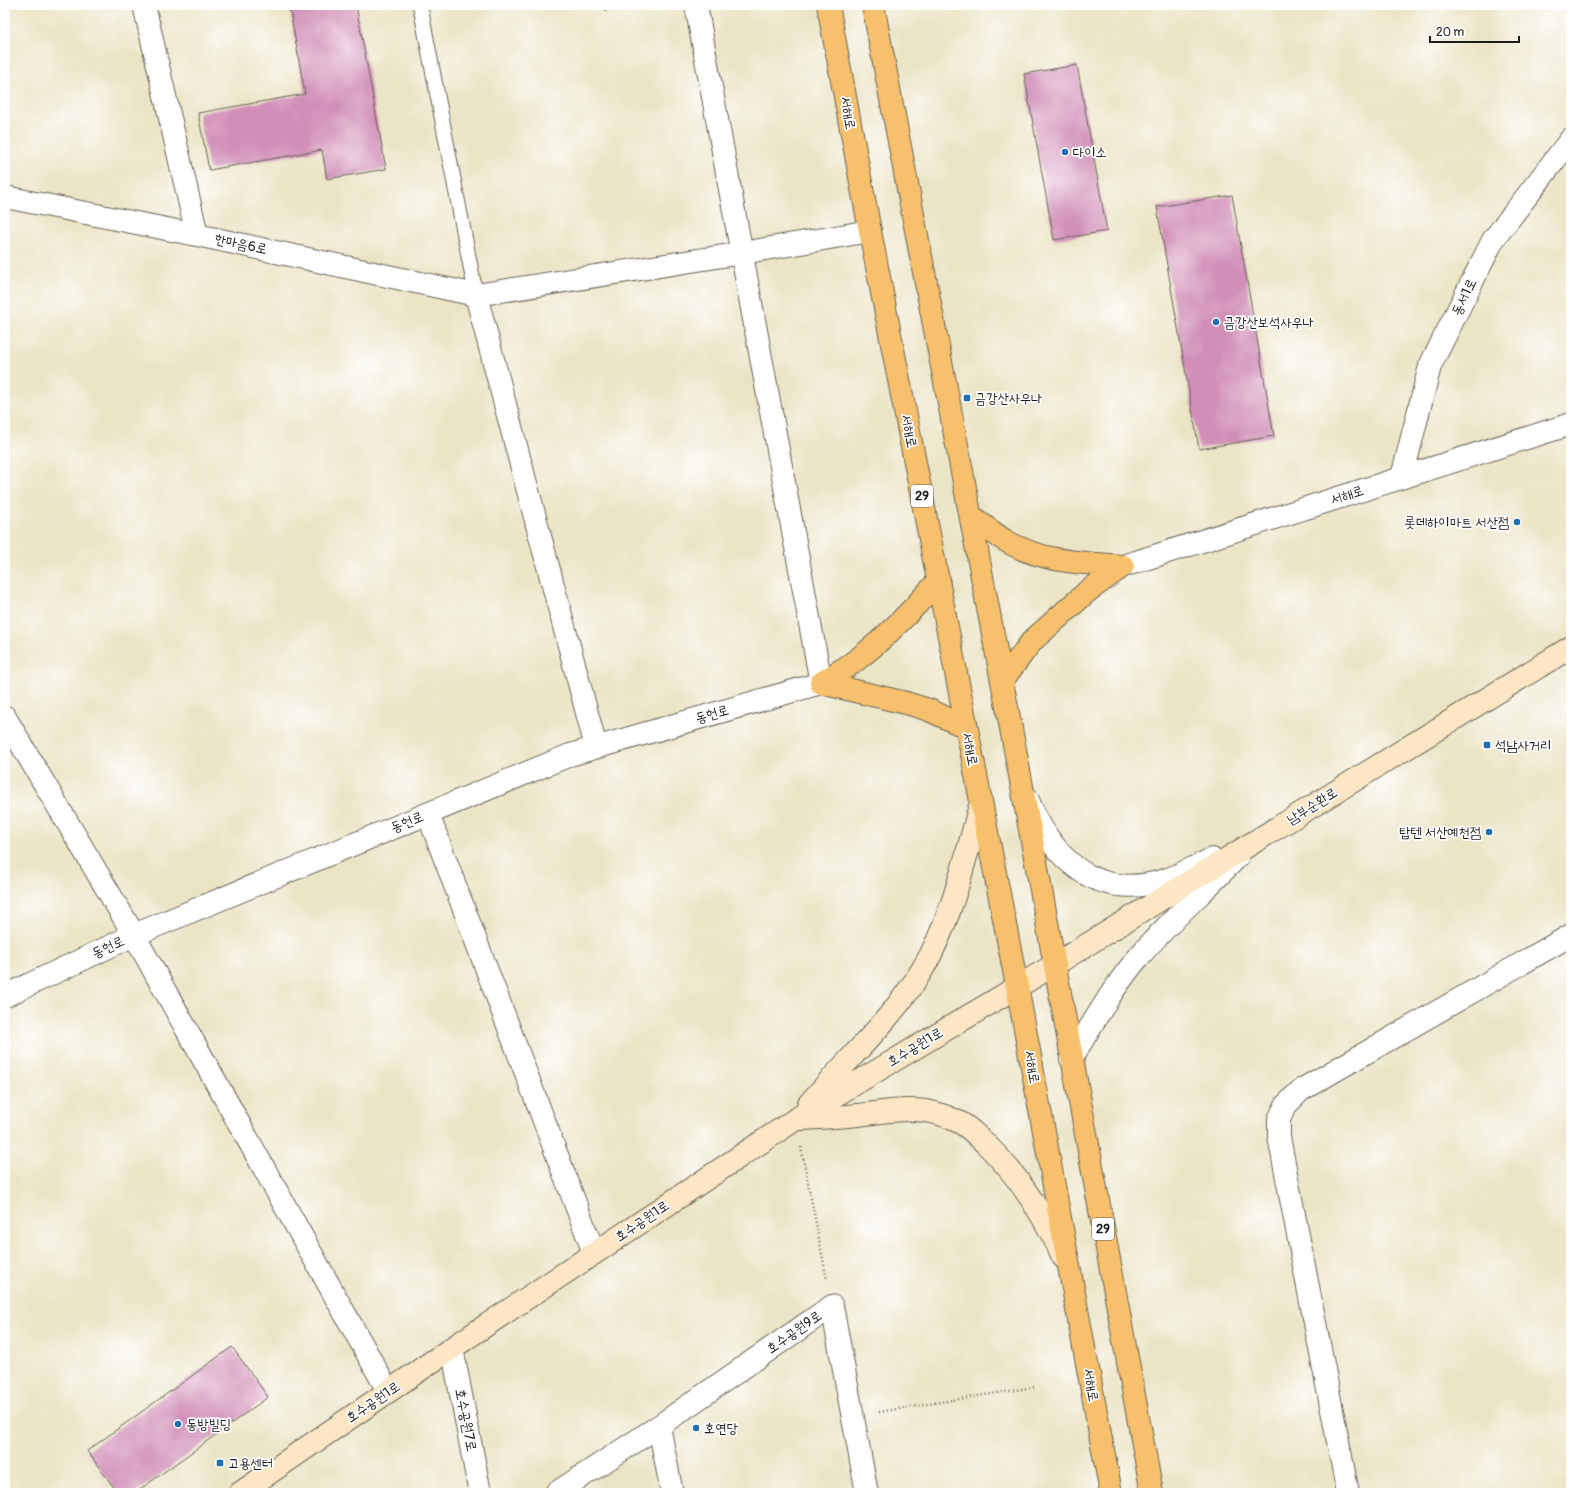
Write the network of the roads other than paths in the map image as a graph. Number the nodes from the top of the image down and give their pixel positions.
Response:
1 (144, 5) edge
2 (420, 5) edge
3 (696, 5) edge
4 (828, 5) edge
5 (873, 5) edge
6 (1571, 139) edge
7 (5, 198) edge
8 (870, 231) junction
9 (197, 234) junction
10 (742, 253) junction
11 (476, 295) junction
12 (1571, 424) edge
13 (1402, 478) junction
14 (971, 516) junction
15 (1123, 566) junction
16 (938, 580) junction
17 (1571, 647) edge
18 (1002, 681) junction
19 (821, 683) junction
20 (5, 717) edge
21 (966, 727) junction
22 (596, 747) junction
23 (1022, 785) junction
24 (981, 802) junction
25 (428, 814) junction
26 (1248, 845) junction
27 (134, 935) junction
28 (1571, 935) edge
29 (1054, 964) junction
30 (1018, 986) junction
31 (5, 996) edge
32 (1071, 1059) junction
33 (796, 1119) junction
34 (594, 1253) junction
35 (1070, 1271) junction
36 (452, 1348) junction
37 (388, 1391) junction
38 (659, 1426) junction
39 (240, 1493) edge
40 (480, 1493) edge
41 (556, 1493) edge
42 (672, 1493) edge
43 (867, 1493) edge
44 (1111, 1493) edge
45 (1152, 1493) edge
46 (1348, 1493) edge

1 - 9 street
2 - 11 lane
3 - 10 street
4 - 8 main road, 서해로 / 29
5 - 14 main road, 29
6 - 13 street, 동서1로
7 - 9 street, 한마음6로
8 - 10 street
8 - 16 main road, 서해로 / 29
9 - 11 street, 한마음6로
10 - 11 street
10 - 19 street
11 - 22 street
12 - 13 street, 서해로
13 - 15 street, 서해로
14 - 15 main road
14 - 18 main road, 29
15 - 18 main road
16 - 19 main road
16 - 21 main road, 서해로 / 29
17 - 26 main road, 남부순환로
18 - 23 main road, 29
19 - 21 main road
19 - 22 street, 동헌로
20 - 27 street
21 - 24 main road, 서해로 / 29
22 - 25 street, 동헌로
23 - 26 street
23 - 29 main road, 29
24 - 30 main road, 서해로 / 29
24 - 33 main road
25 - 27 street, 동헌로
25 - 34 street
26 - 29 main road, 남부순환로
26 - 32 street
27 - 31 street, 동헌로
27 - 37 street
28 - 46 street
29 - 30 main road, 호수공원1로
29 - 32 main road, 29
30 - 33 main road, 호수공원1로
30 - 35 main road, 서해로 / 29
32 - 45 main road, 29
33 - 34 main road, 호수공원1로
33 - 35 main road
34 - 36 main road, 호수공원1로
35 - 44 main road, 서해로 / 29
36 - 37 main road, 호수공원1로
36 - 40 street, 호수공원7로
37 - 39 main road, 호수공원1로
38 - 41 street, 호수공원9로
38 - 42 street
38 - 43 street, 호수공원9로

